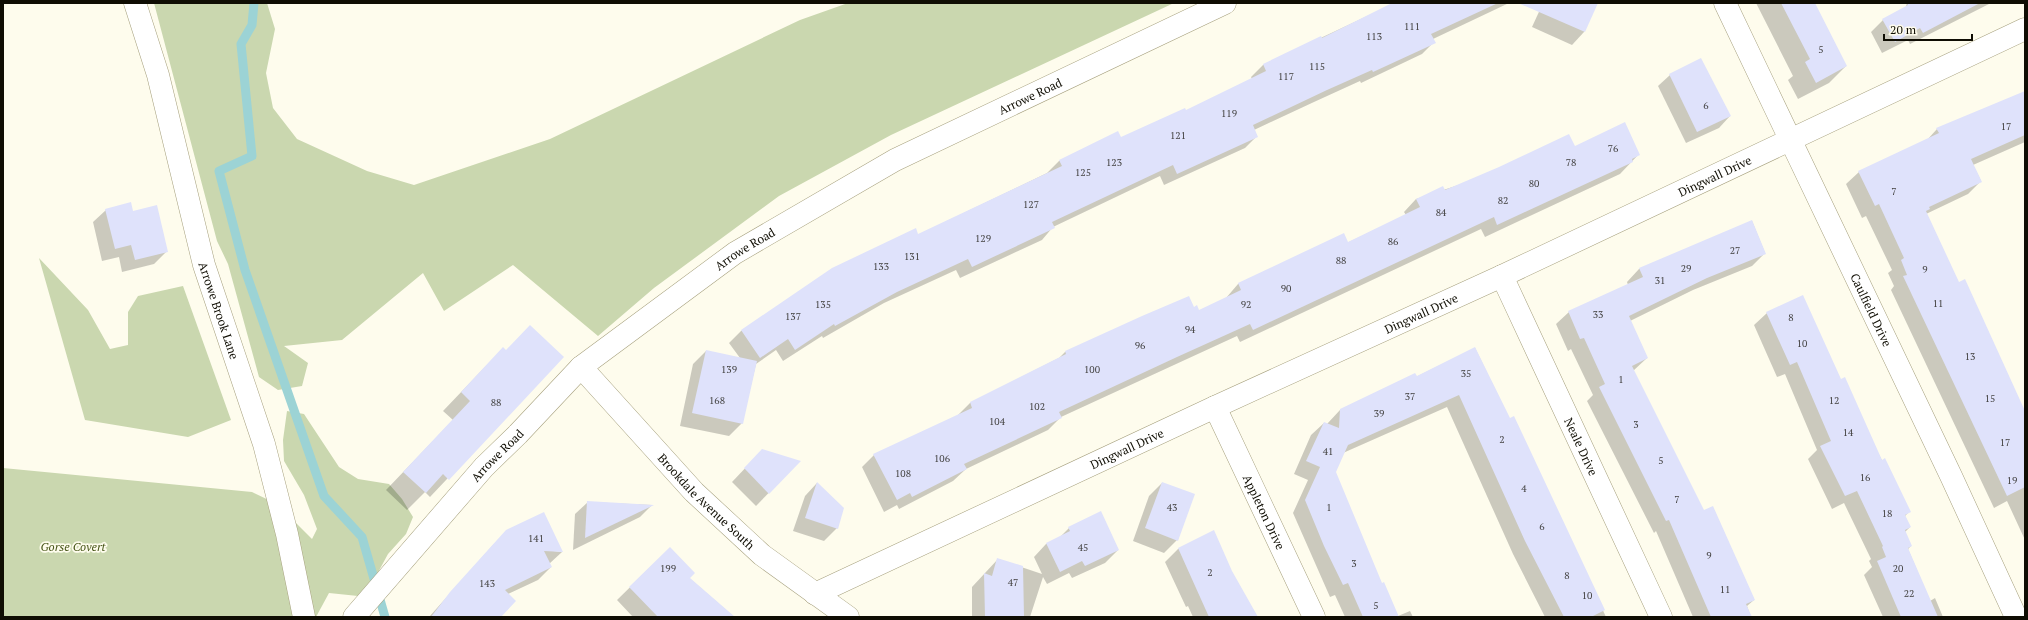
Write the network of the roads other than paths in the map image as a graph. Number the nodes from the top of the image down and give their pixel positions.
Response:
1 (135, 3) edge
2 (1225, 3) edge
3 (1724, 3) edge
4 (2025, 29) edge
5 (1789, 140) junction
6 (1502, 276) junction
7 (581, 367) junction
8 (1215, 407) junction
9 (815, 594) junction
10 (358, 612) edge
11 (304, 617) edge
12 (848, 617) edge
13 (1314, 617) edge
14 (1661, 617) edge
15 (2016, 617) edge

1 - 11 street, Arrowe Brook Lane
2 - 7 street, Arrowe Road
3 - 5 street, Caulfield Drive
4 - 5 street, Dingwall Drive
5 - 6 street, Dingwall Drive
5 - 15 street, Caulfield Drive
6 - 8 street, Dingwall Drive
6 - 14 street, Neale Drive
7 - 9 street, Brookdale Avenue South
7 - 10 street, Arrowe Road
8 - 9 street, Dingwall Drive
8 - 13 street, Appleton Drive
9 - 12 street, Brookdale Avenue South

